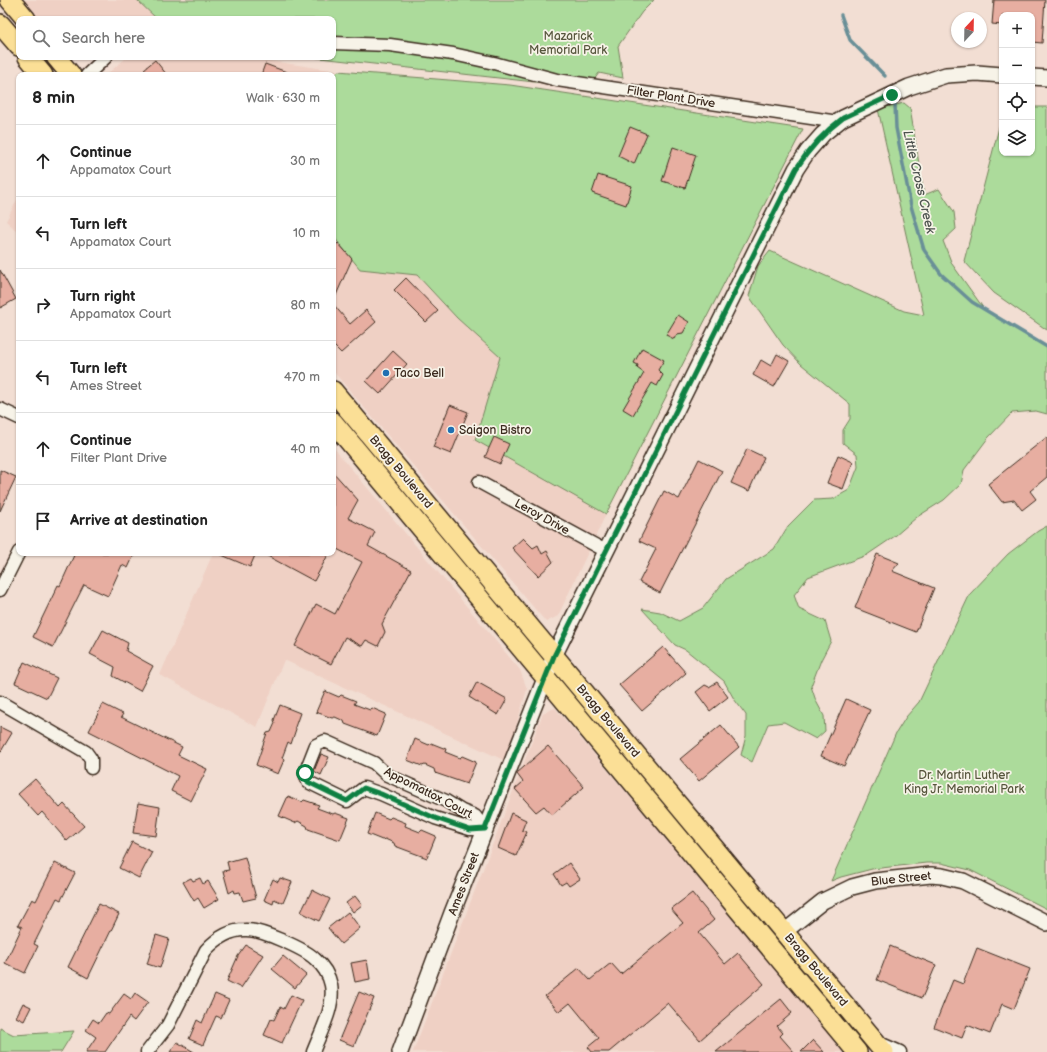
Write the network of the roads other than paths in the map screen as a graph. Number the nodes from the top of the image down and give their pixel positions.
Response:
1 (10, 0) edge
2 (23, 16) edge
3 (0, 24) edge
4 (16, 43) edge
5 (336, 43) edge
6 (30, 60) edge
7 (58, 60) edge
8 (103, 60) edge
9 (40, 72) edge
10 (68, 72) edge
11 (90, 72) edge
12 (999, 75) edge
13 (1035, 77) edge
14 (1047, 78) edge
15 (838, 122) junction
16 (336, 394) edge
17 (0, 409) edge
18 (16, 417) edge
19 (336, 426) edge
20 (479, 482) dead end
21 (606, 551) junction
22 (17, 556) edge
23 (0, 590) edge
24 (554, 656) junction
25 (545, 677) junction
26 (0, 702) edge
27 (91, 768) dead end
28 (485, 829) junction
29 (1047, 923) edge
30 (784, 932) junction
31 (879, 1047) edge
32 (147, 1052) edge
33 (313, 1052) edge
34 (400, 1052) edge
35 (857, 1052) edge
36 (900, 1052) edge

1 - 2 main road
3 - 4 main road
5 - 15 street, Filter Plant Drive
6 - 9 main road
7 - 10 main road
8 - 11 street
12 - 15 street
13 - 14 street
15 - 21 street, Ames Street
16 - 24 main road, Bragg Boulevard
17 - 18 street
19 - 25 main road, Bragg Boulevard
20 - 21 street, Leroy Drive
21 - 24 street, Ames Street
22 - 23 street
24 - 25 street, Ames Street
24 - 30 main road, Bragg Boulevard
25 - 28 street, Ames Street
25 - 35 main road, Bragg Boulevard
26 - 27 street
28 - 28 street, Appomattox Court
28 - 34 street, Ames Street
29 - 30 street, Blue Street
30 - 31 main road, Bragg Boulevard
31 - 36 street
32 - 33 street

